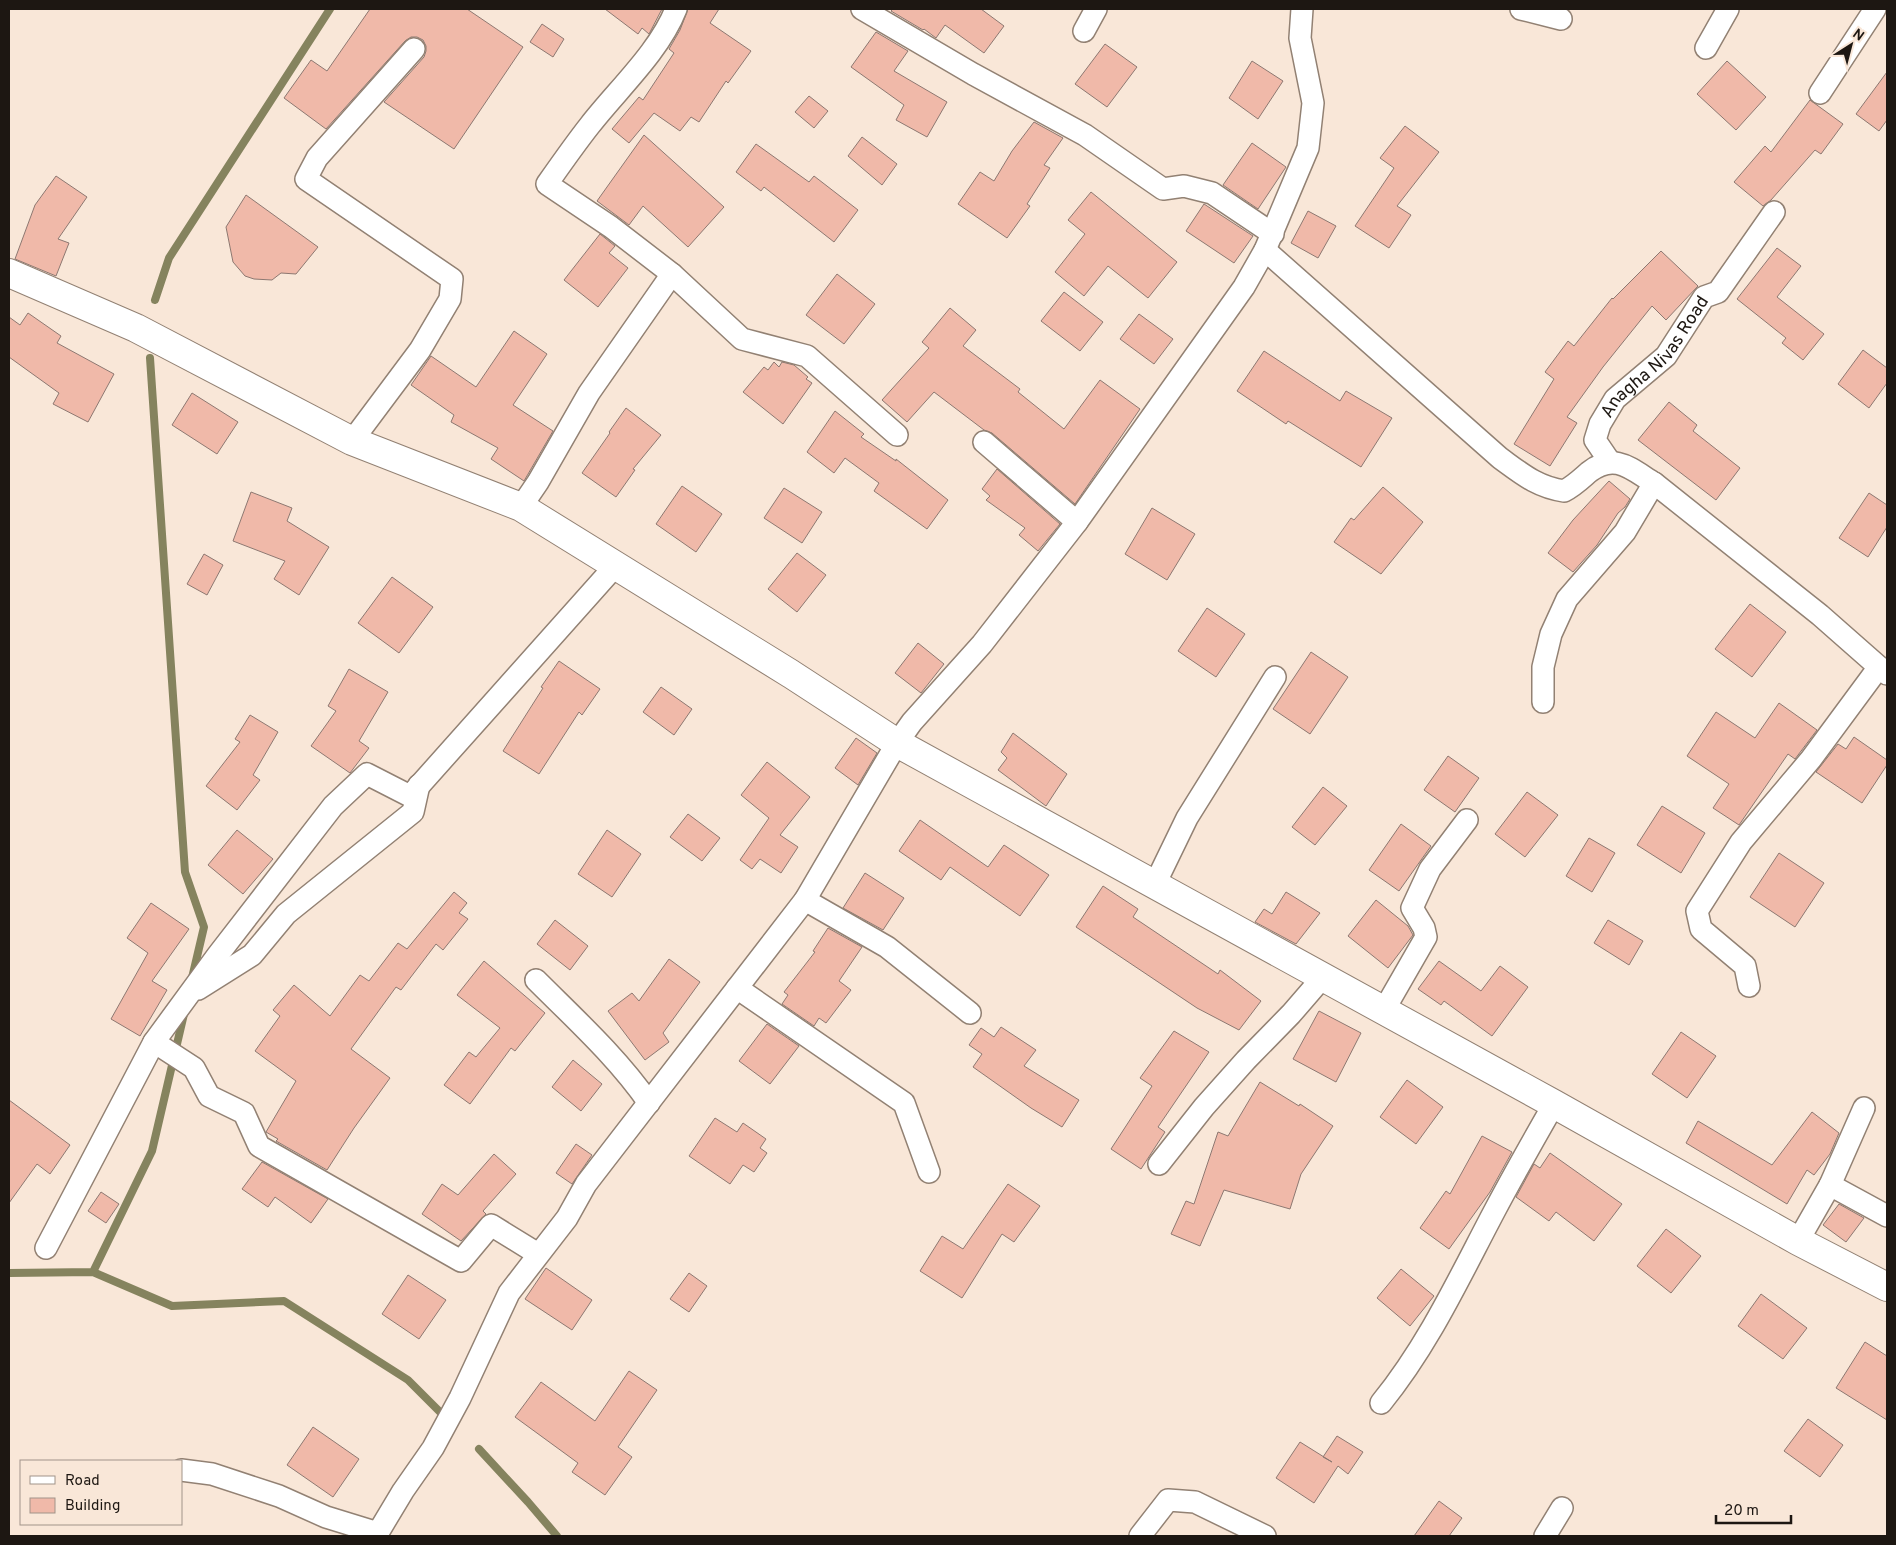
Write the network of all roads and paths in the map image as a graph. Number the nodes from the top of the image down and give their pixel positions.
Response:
1 (676, 9) edge
2 (862, 9) edge
3 (1096, 9) edge
4 (1302, 9) edge
5 (1521, 9) edge
6 (1728, 9) edge
7 (1875, 9) edge
8 (1561, 19) dead end
9 (1084, 31) dead end
10 (1706, 48) dead end
11 (414, 49) dead end
12 (1820, 92) dead end
13 (1774, 212) dead end
14 (1269, 242) junction
15 (9, 273) edge
16 (672, 274) junction
17 (897, 435) dead end
18 (352, 441) junction
19 (984, 442) dead end
20 (1610, 462) junction
21 (1654, 483) junction
22 (521, 507) junction
23 (1077, 522) junction
24 (616, 565) junction
25 (1883, 671) edge
26 (1276, 677) dead end
27 (1543, 702) dead end
28 (898, 743) junction
29 (420, 786) junction
30 (1467, 820) dead end
31 (1155, 884) junction
32 (805, 900) junction
33 (1323, 977) junction
34 (536, 980) dead end
35 (1749, 986) dead end
36 (737, 988) junction
37 (188, 995) junction
38 (1384, 1010) junction
39 (970, 1013) dead end
40 (154, 1042) junction
41 (649, 1103) junction
42 (1554, 1104) junction
43 (1864, 1108) dead end
44 (1158, 1164) dead end
45 (929, 1172) dead end
46 (1830, 1185) junction
47 (1887, 1216) edge
48 (1798, 1241) junction
49 (46, 1248) dead end
50 (538, 1254) junction
51 (1887, 1287) edge
52 (1381, 1402) dead end
53 (182, 1470) edge
54 (1562, 1508) dead end
55 (377, 1535) edge
56 (1140, 1536) edge
57 (1265, 1536) edge
58 (1545, 1536) edge

1 - 16 street
2 - 14 street
3 - 9 street
4 - 14 street
5 - 8 street
6 - 10 street
7 - 12 street
11 - 18 street
13 - 20 street, Anagha Nivas Road
14 - 20 street
14 - 23 street
15 - 18 street
16 - 17 street
16 - 22 street
18 - 22 street
19 - 23 street
20 - 21 street
21 - 25 street
21 - 27 street
22 - 24 street
23 - 28 street
24 - 28 street
24 - 29 street
25 - 35 street
26 - 31 street
28 - 31 street
28 - 32 street
29 - 37 street
29 - 37 street
30 - 38 street
31 - 33 street
32 - 36 street
32 - 39 street
33 - 38 street
33 - 44 street
34 - 41 street
36 - 41 street
36 - 45 street
37 - 40 street
38 - 42 street
40 - 49 street
40 - 50 street
41 - 50 street
42 - 48 street
42 - 52 street
43 - 46 street
46 - 47 street
46 - 48 street
48 - 51 street
50 - 55 street
53 - 55 street
54 - 58 street
56 - 57 street

